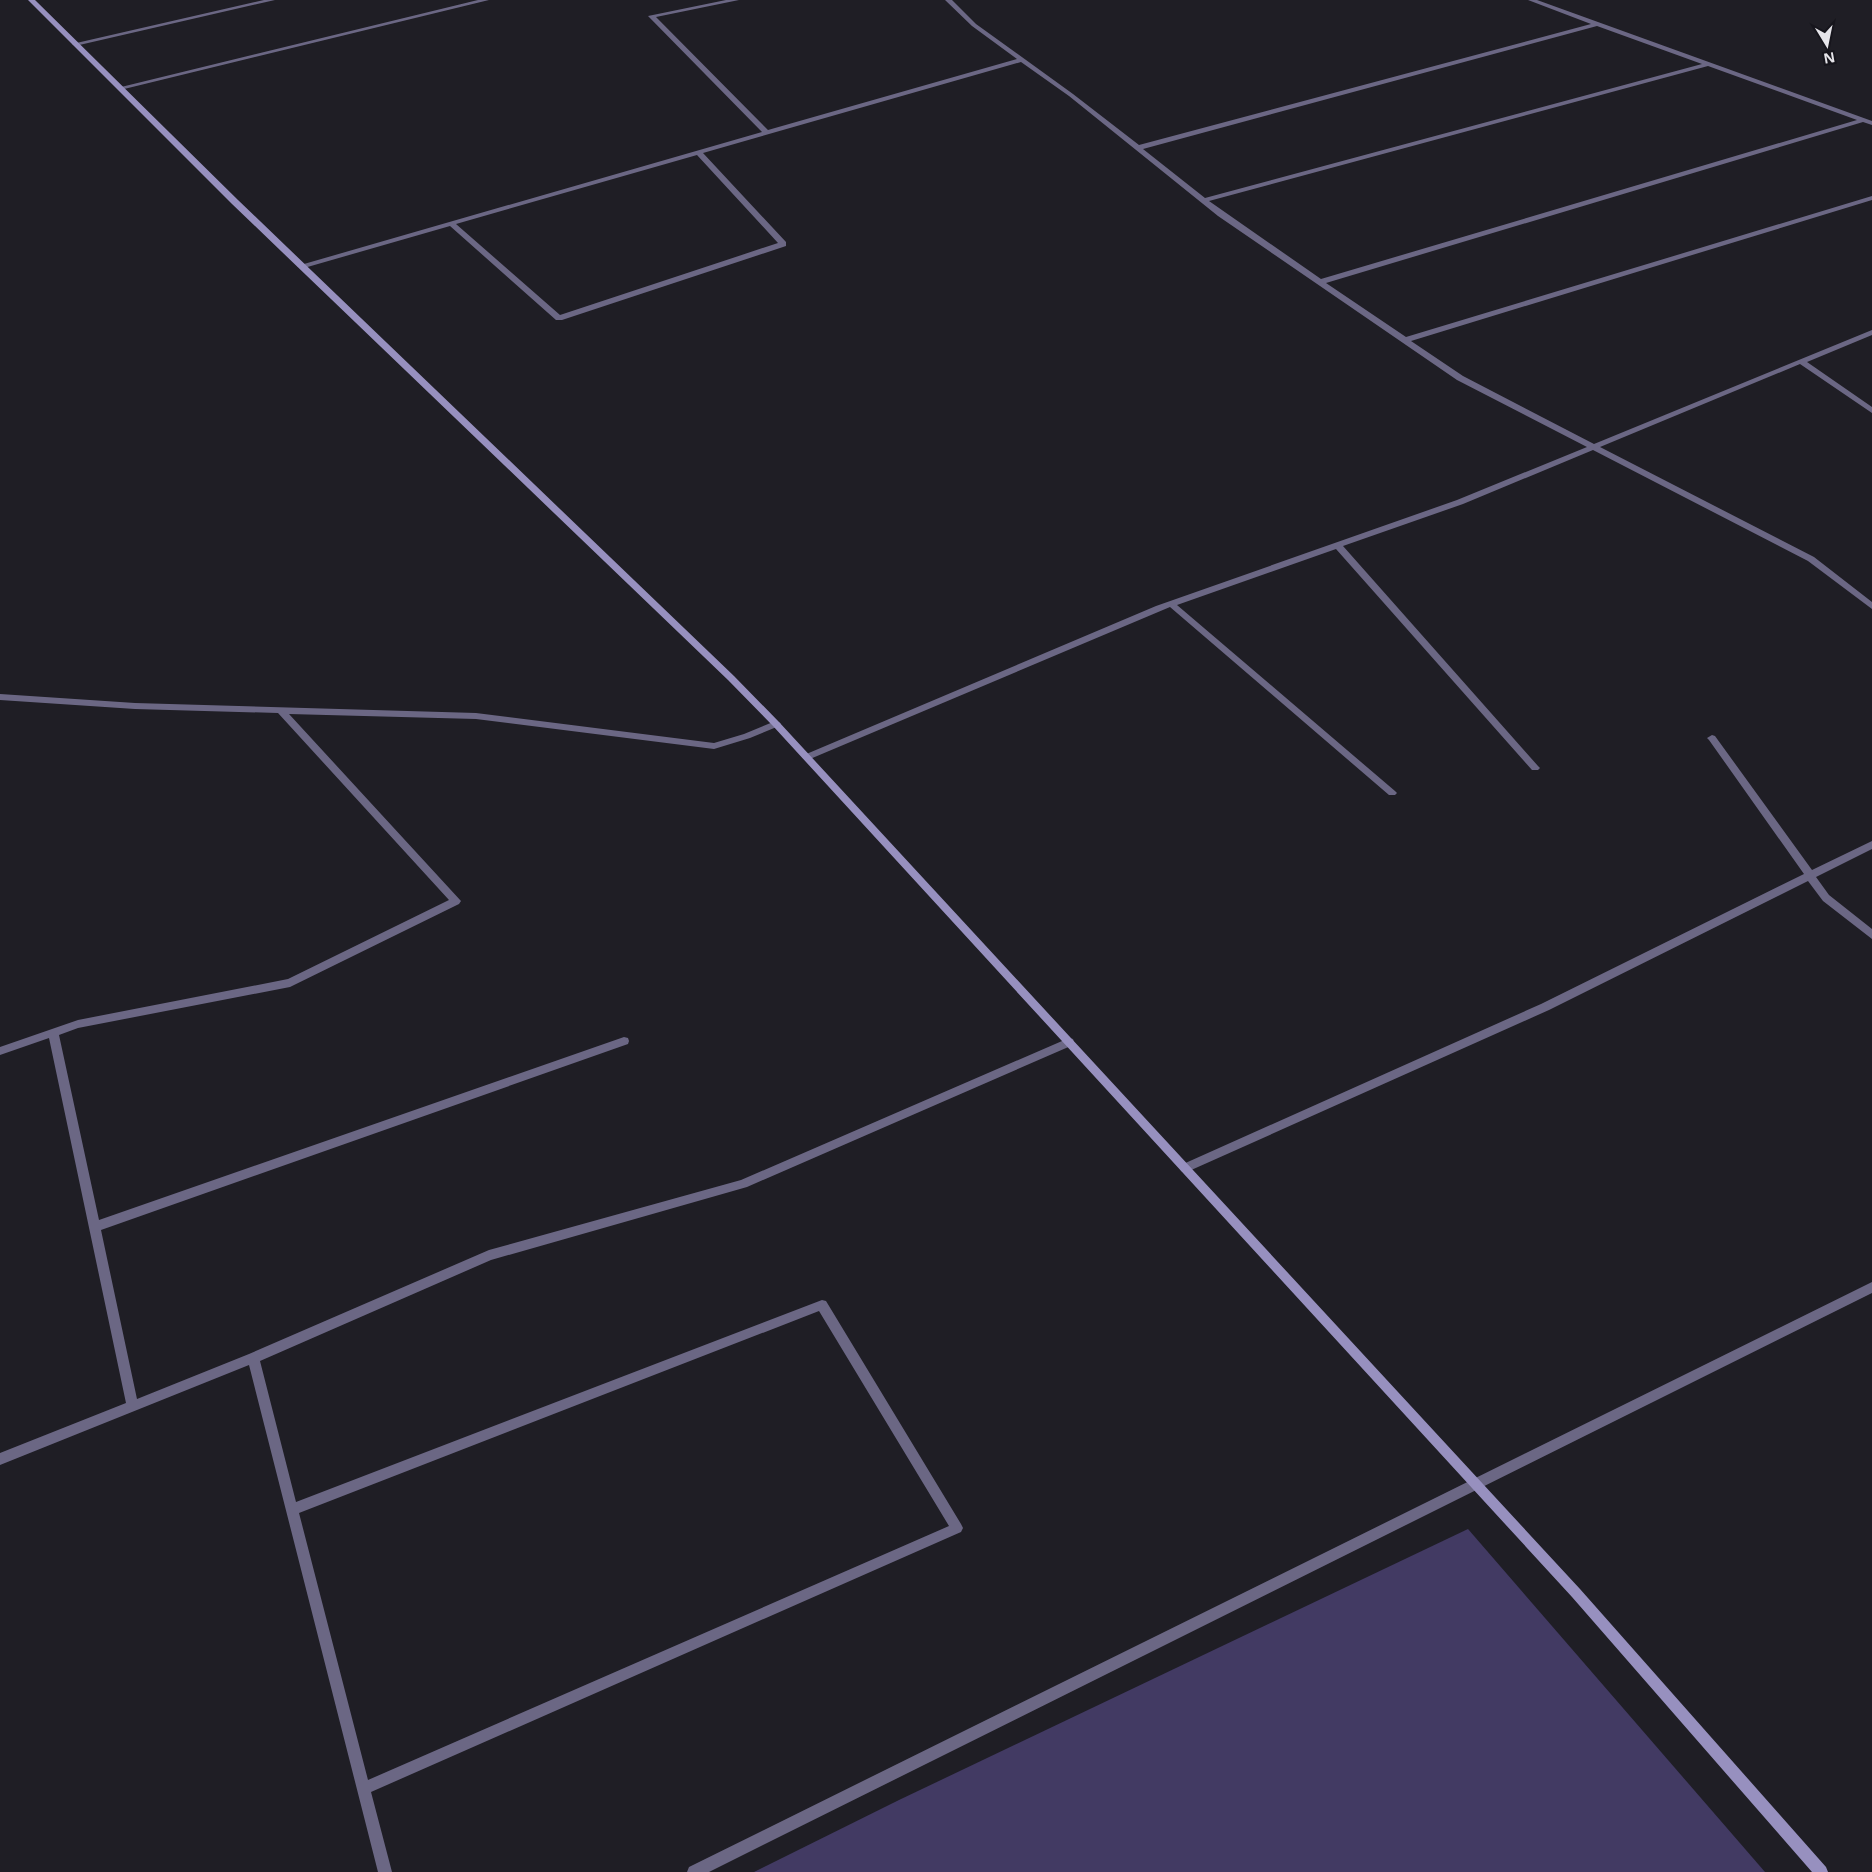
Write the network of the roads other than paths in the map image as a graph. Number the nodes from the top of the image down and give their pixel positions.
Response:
1 (31, 0) edge
2 (272, 0) edge
3 (486, 0) edge
4 (736, 0) edge
5 (948, 0) edge
6 (1531, 0) edge
7 (1597, 24) junction
8 (75, 44) junction
9 (1022, 60) junction
10 (1708, 64) junction
11 (120, 88) junction
12 (1863, 120) junction
13 (1872, 123) edge
14 (767, 133) junction
15 (1137, 148) junction
16 (698, 152) junction
17 (1872, 198) edge
18 (1204, 200) junction
19 (451, 223) junction
20 (301, 266) junction
21 (1320, 282) junction
22 (1872, 332) edge
23 (1404, 340) junction
24 (1802, 362) junction
25 (1872, 411) edge
26 (1594, 447) junction
27 (1338, 546) junction
28 (1171, 604) junction
29 (1872, 606) edge
30 (0, 697) edge
31 (280, 711) junction
32 (776, 724) junction
33 (1712, 738) dead end
34 (806, 757) junction
35 (1535, 768) dead end
36 (1392, 793) dead end
37 (1872, 845) edge
38 (1811, 876) junction
39 (1872, 935) edge
40 (53, 1033) junction
41 (624, 1041) dead end
42 (1069, 1042) junction
43 (0, 1051) edge
44 (1185, 1168) junction
45 (94, 1227) junction
46 (1872, 1287) edge
47 (254, 1358) junction
48 (133, 1406) junction
49 (0, 1459) edge
50 (1475, 1484) junction
51 (292, 1510) junction
52 (363, 1788) junction
53 (384, 1872) edge
54 (694, 1872) edge
55 (1821, 1872) edge

1 - 8 street
2 - 8 street
3 - 11 street
4 - 14 street
5 - 9 street
6 - 7 street
7 - 10 street
7 - 15 street
8 - 11 street
9 - 14 street
9 - 15 street
10 - 12 street
10 - 18 street
11 - 20 street
12 - 13 street
12 - 21 street
14 - 16 street
15 - 18 street
16 - 19 street
16 - 19 street
17 - 23 street
18 - 21 street
19 - 20 street
20 - 32 street
21 - 23 street
22 - 24 street
23 - 26 street
24 - 25 street
24 - 26 street
26 - 27 street
26 - 29 street
27 - 28 street
27 - 35 street
28 - 34 street
28 - 36 street
30 - 31 street
31 - 32 street
31 - 40 street
32 - 34 street
33 - 38 street
34 - 42 street
37 - 38 street
38 - 39 street
38 - 44 street
40 - 43 street
40 - 45 street
41 - 45 street
42 - 44 street
42 - 47 street
44 - 50 street
45 - 48 street
46 - 50 street
47 - 48 street
47 - 51 street
48 - 49 street
50 - 54 street
50 - 55 street
51 - 52 street
51 - 52 street
52 - 53 street

